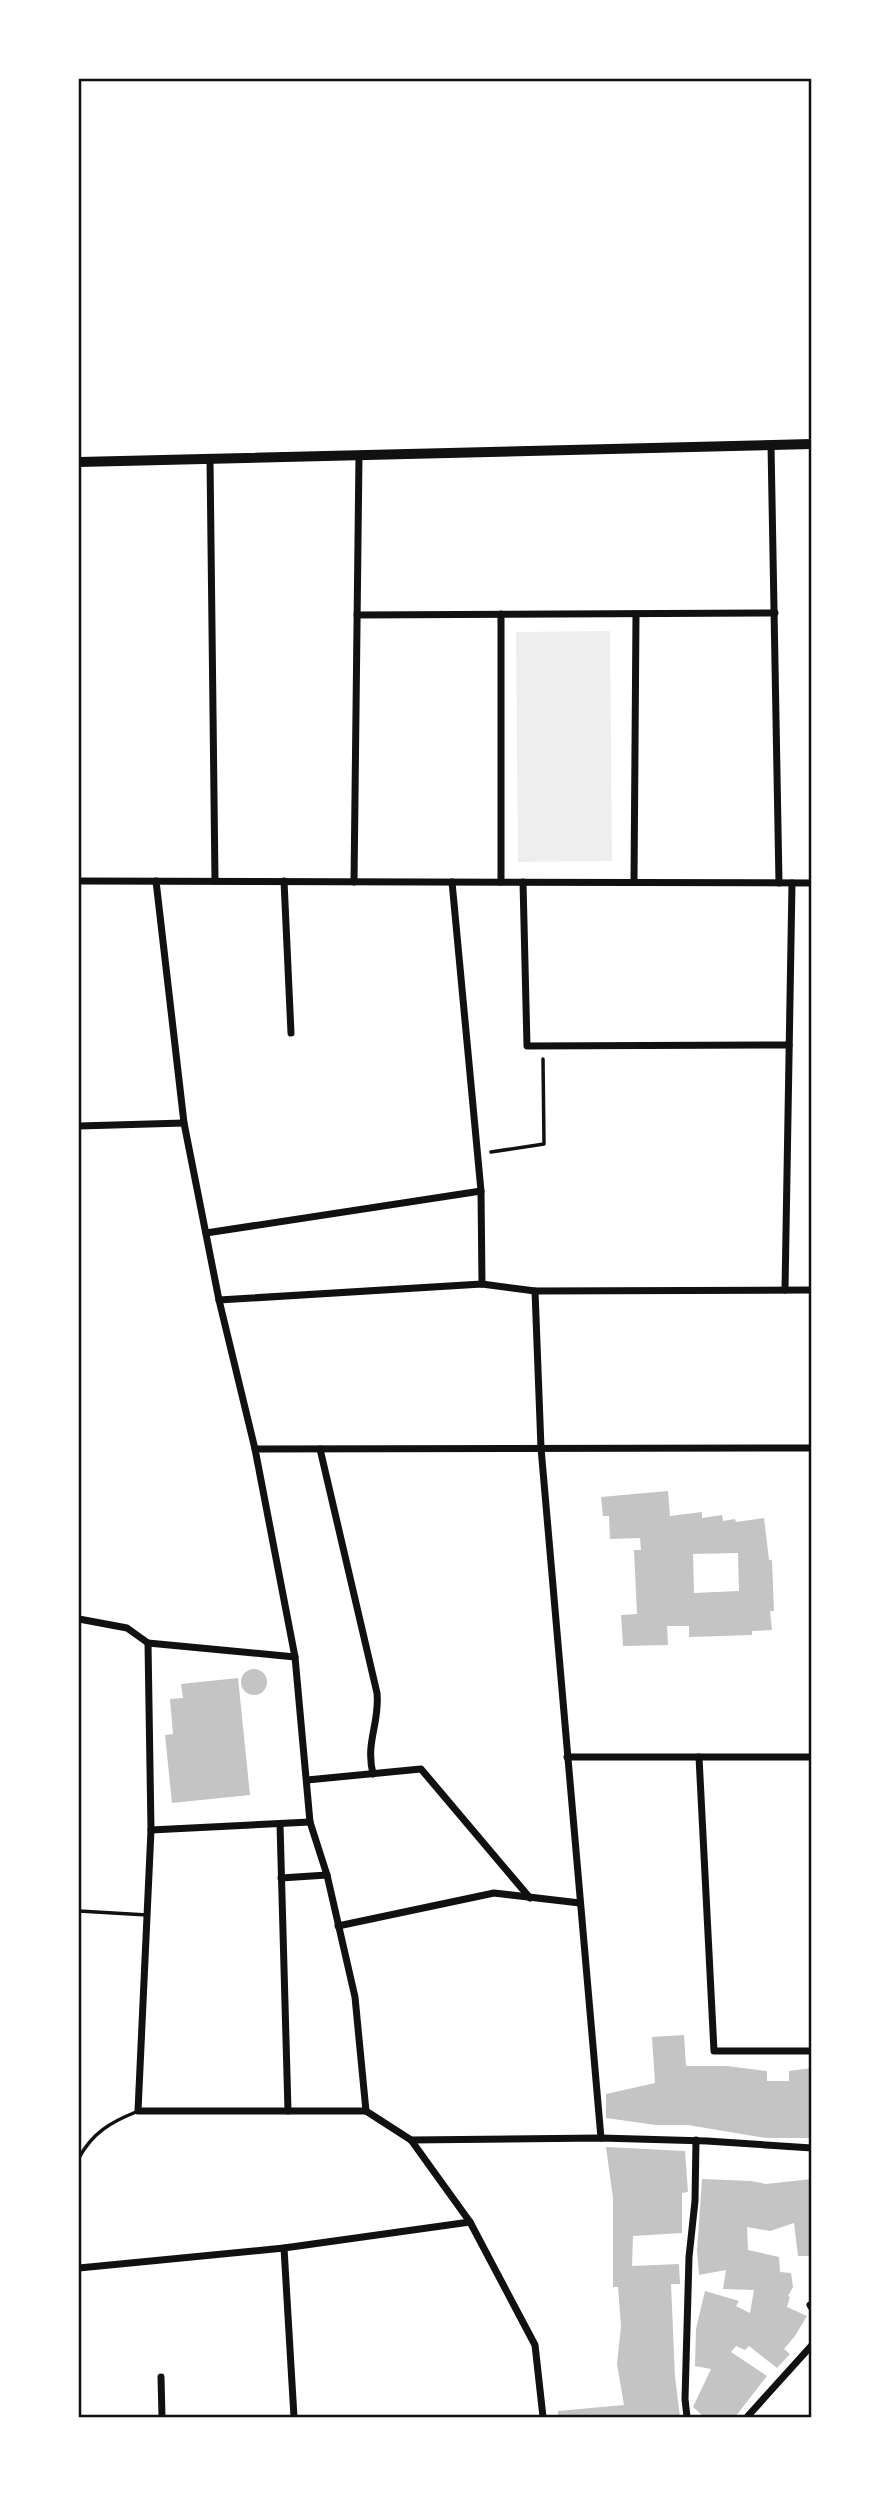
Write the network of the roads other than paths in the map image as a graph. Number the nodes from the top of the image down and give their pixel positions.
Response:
1 (812, 444) edge
2 (771, 445) junction
3 (359, 455) junction
4 (210, 459) junction
5 (79, 462) edge
6 (775, 613) junction
7 (501, 614) junction
8 (636, 614) junction
9 (357, 615) junction
10 (79, 881) edge
11 (156, 881) junction
12 (215, 881) junction
13 (284, 881) junction
14 (355, 882) junction
15 (452, 882) junction
16 (501, 882) junction
17 (523, 882) junction
18 (634, 882) junction
19 (779, 883) junction
20 (792, 883) junction
21 (812, 883) edge
22 (291, 1033) dead end
23 (789, 1045) junction
24 (184, 1123) junction
25 (79, 1126) edge
26 (481, 1191) junction
27 (206, 1233) junction
28 (482, 1284) junction
29 (785, 1290) junction
30 (812, 1290) edge
31 (535, 1291) junction
32 (219, 1300) junction
33 (320, 1448) junction
34 (541, 1448) junction
35 (812, 1448) edge
36 (255, 1449) junction
37 (79, 1619) edge
38 (148, 1643) junction
39 (295, 1657) junction
40 (568, 1757) junction
41 (699, 1757) junction
42 (812, 1757) edge
43 (373, 1774) junction
44 (307, 1780) junction
45 (310, 1822) junction
46 (280, 1825) junction
47 (151, 1830) junction
48 (327, 1875) junction
49 (281, 1878) junction
50 (530, 1898) junction
51 (580, 1903) junction
52 (79, 1911) edge
53 (148, 1915) junction
54 (338, 1926) junction
55 (812, 2052) edge
56 (138, 2111) junction
57 (288, 2111) junction
58 (366, 2111) junction
59 (601, 2138) junction
60 (411, 2140) junction
61 (696, 2140) junction
62 (812, 2148) edge
63 (79, 2158) edge
64 (470, 2222) junction
65 (284, 2248) junction
66 (79, 2268) edge
67 (812, 2345) edge
68 (161, 2377) dead end
69 (162, 2417) edge
70 (294, 2417) edge
71 (543, 2417) edge
72 (687, 2417) edge
73 (747, 2417) edge

1 - 2 street
2 - 3 street
2 - 6 street
3 - 4 street
3 - 9 street
4 - 5 street
4 - 12 street
6 - 8 street
6 - 19 street
7 - 8 street
7 - 9 street
7 - 16 street
8 - 18 street
9 - 14 street
10 - 11 street
11 - 12 street
11 - 24 street
12 - 13 street
13 - 14 street
13 - 22 street
14 - 15 street
15 - 16 street
15 - 26 street
16 - 17 street
17 - 18 street
17 - 23 street
18 - 19 street
19 - 20 street
20 - 21 street
20 - 23 street
23 - 29 street
24 - 25 street
24 - 27 street
26 - 27 street
26 - 28 street
27 - 32 street
28 - 31 street
28 - 32 street
29 - 30 street
29 - 31 street
31 - 34 street
32 - 36 street
33 - 34 street
33 - 36 street
33 - 43 street
34 - 35 street
34 - 40 street
36 - 39 street
37 - 38 street
38 - 39 street
38 - 47 street
39 - 44 street
40 - 41 street
40 - 51 street
41 - 42 street
41 - 55 street
43 - 44 street
43 - 50 street
44 - 45 street
45 - 46 street
45 - 48 street
46 - 47 street
46 - 49 street
47 - 53 street
48 - 49 street
48 - 54 street
49 - 57 street
50 - 51 street
50 - 54 street
51 - 59 street
52 - 53 lane
53 - 56 street
54 - 58 street
56 - 57 street
56 - 63 lane
57 - 58 street
58 - 60 street
59 - 60 street
59 - 61 street
60 - 64 street
61 - 62 street
61 - 72 street
64 - 65 street
64 - 71 street
65 - 66 street
65 - 70 street
67 - 73 street
68 - 69 street

